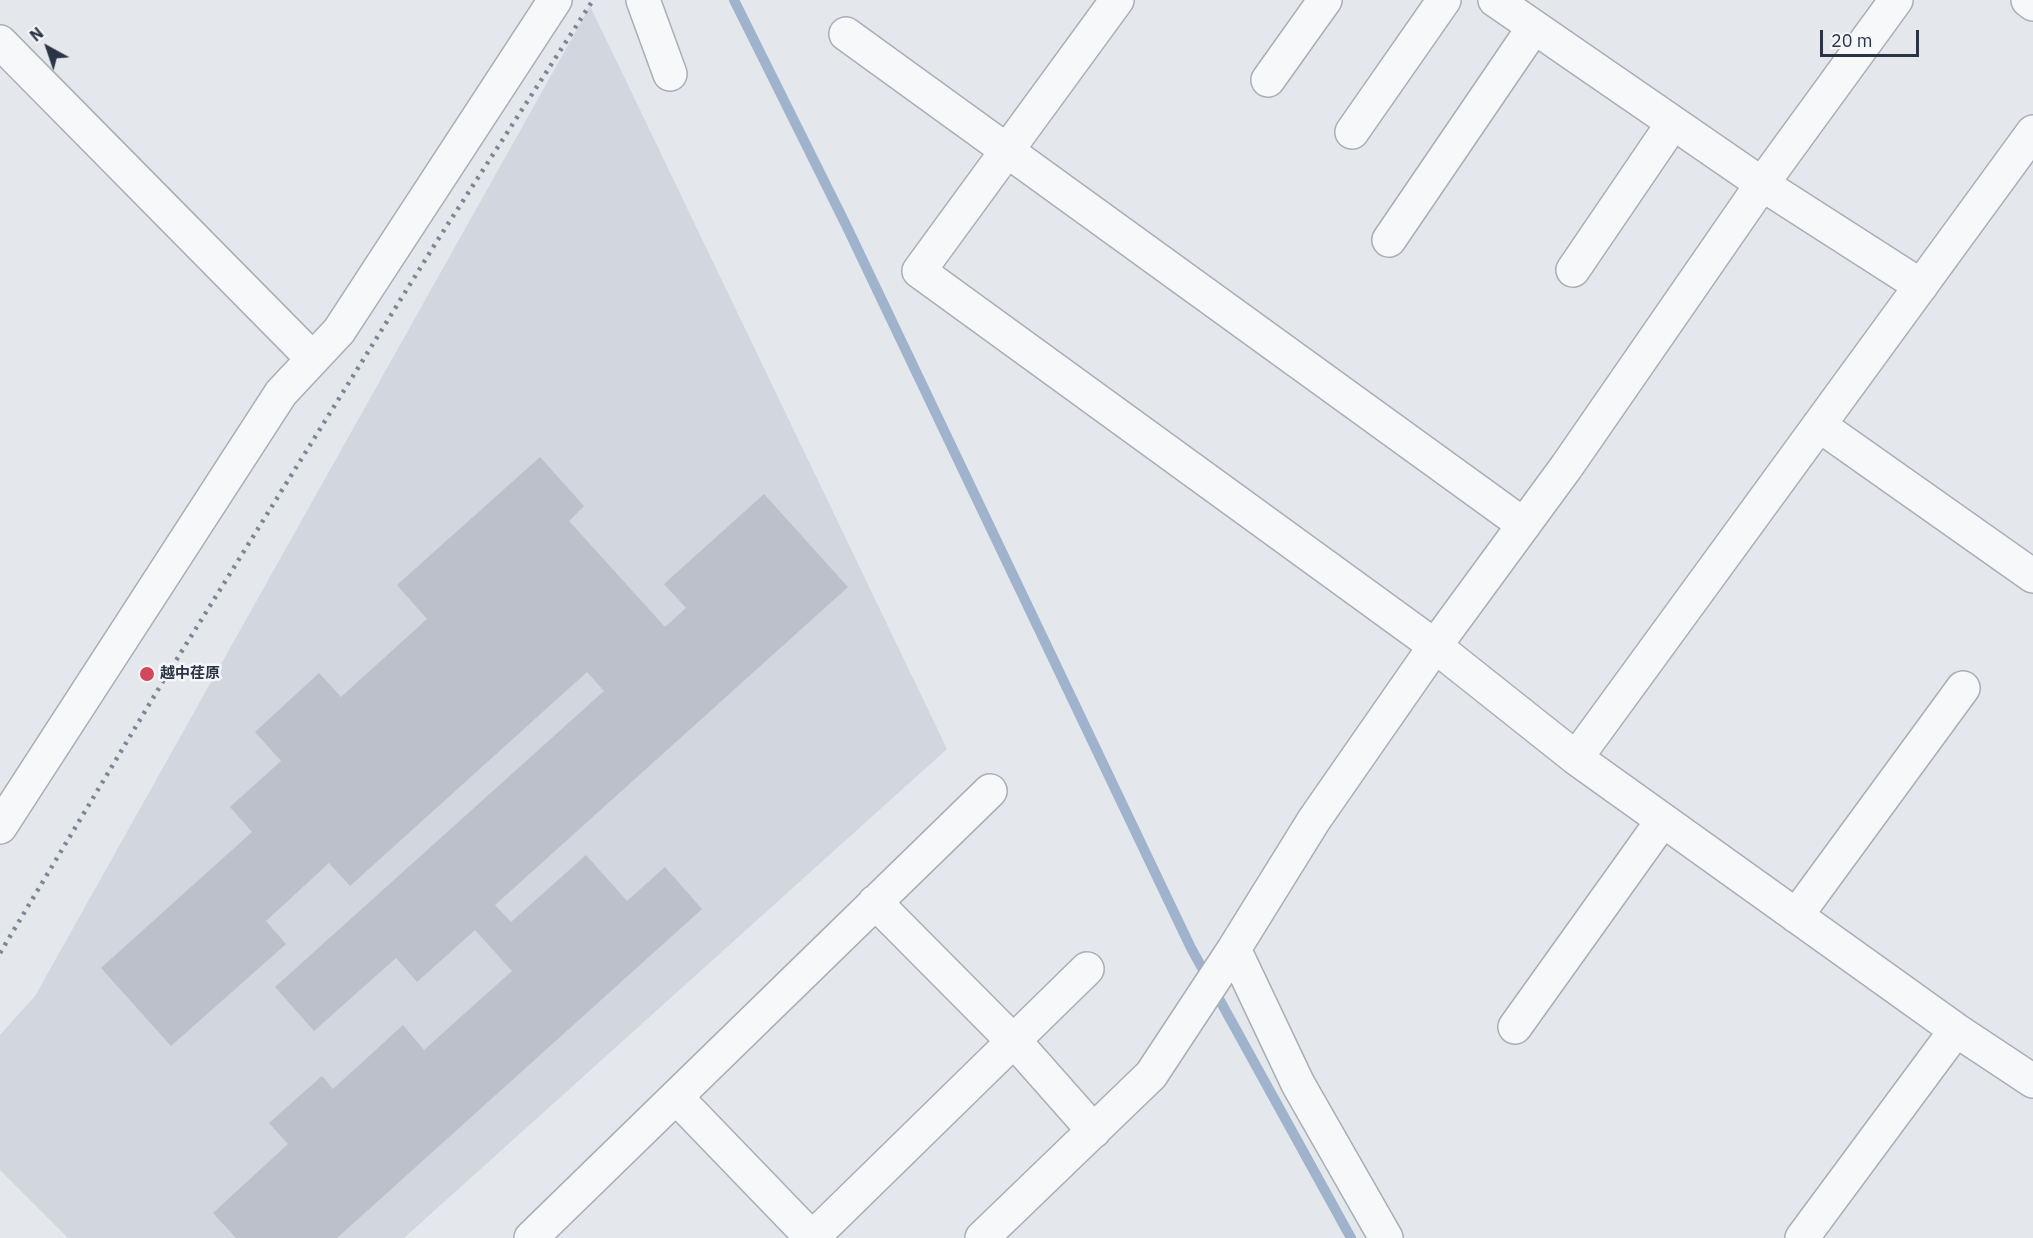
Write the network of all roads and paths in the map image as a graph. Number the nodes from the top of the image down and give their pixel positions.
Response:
1 (555, 0) edge
2 (643, 0) edge
3 (1117, 0) edge
4 (1325, 0) edge
5 (1444, 0) edge
6 (1495, 0) edge
7 (1896, 0) edge
8 (2028, 0) edge
9 (2033, 4) edge
10 (1534, 27) junction
11 (846, 34) dead end
12 (0, 42) edge
13 (670, 74) dead end
14 (1268, 80) dead end
15 (1673, 123) junction
16 (1352, 132) dead end
17 (2033, 132) edge
18 (1007, 151) junction
19 (1761, 184) junction
20 (1389, 240) dead end
21 (1573, 270) dead end
22 (1921, 286) junction
23 (313, 359) junction
24 (1819, 425) junction
25 (1524, 525) junction
26 (2033, 576) edge
27 (1435, 646) junction
28 (1963, 688) dead end
29 (1576, 758) junction
30 (990, 791) dead end
31 (1663, 820) junction
32 (0, 827) edge
33 (875, 902) junction
34 (1796, 916) junction
35 (1234, 949) junction
36 (1087, 969) dead end
37 (1515, 1027) dead end
38 (1956, 1030) junction
39 (1014, 1041) junction
40 (2033, 1081) edge
41 (676, 1097) junction
42 (1094, 1131) junction
43 (531, 1238) edge
44 (812, 1238) edge
45 (982, 1238) edge
46 (1386, 1238) edge
47 (1802, 1238) edge

1 - 23 street
2 - 13 street
3 - 18 street
4 - 14 street
5 - 16 street
6 - 10 street
7 - 19 street
8 - 9 street
10 - 15 street
10 - 20 street
11 - 18 street
12 - 23 street
15 - 19 street
15 - 21 street
17 - 22 street
18 - 25 street
18 - 27 street
19 - 22 street
19 - 25 street
22 - 24 street
23 - 32 street
24 - 26 street
24 - 29 street
25 - 27 street
27 - 29 street
27 - 35 street
28 - 34 street
29 - 31 street
30 - 33 street
31 - 34 street
31 - 37 street
33 - 39 street
33 - 41 street
34 - 38 street
35 - 42 street
35 - 46 street
36 - 39 street
38 - 40 street
38 - 47 street
39 - 42 street
39 - 44 street
41 - 43 street
41 - 44 street
42 - 45 street

